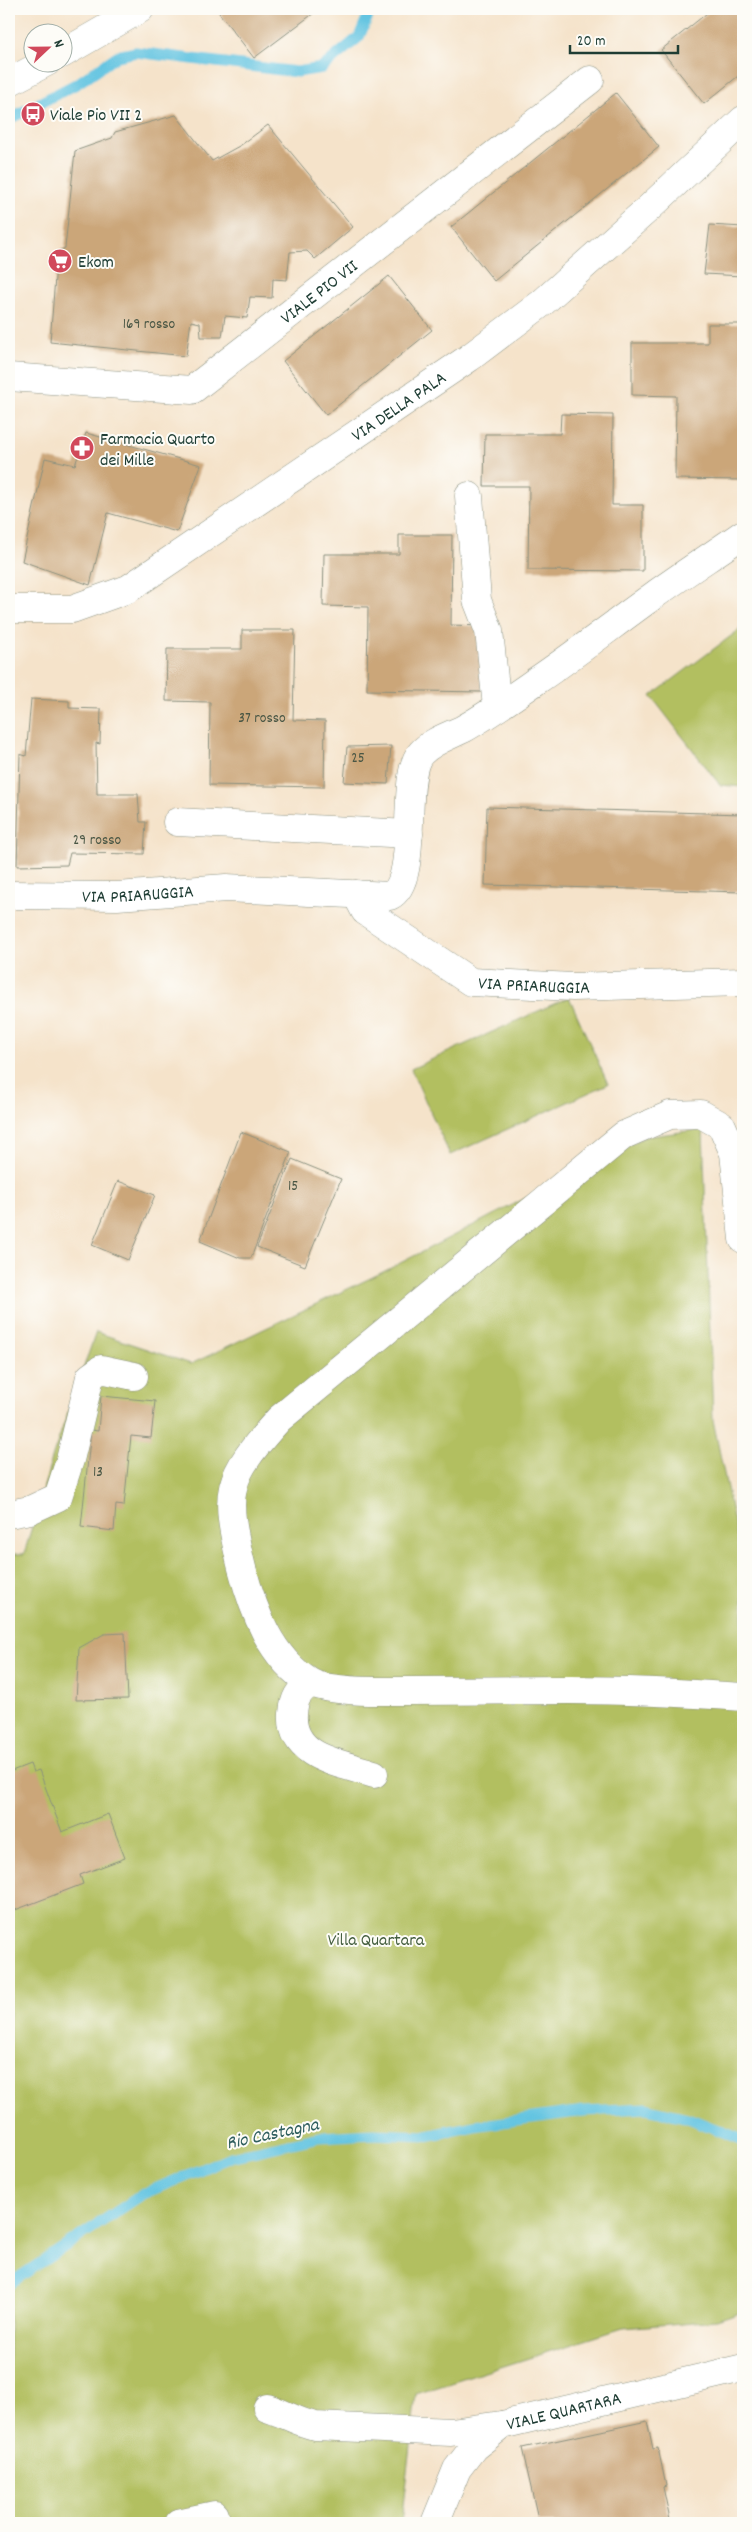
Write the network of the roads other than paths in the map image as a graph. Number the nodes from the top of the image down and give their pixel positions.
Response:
1 (140, 9) edge
2 (72, 48) edge
3 (28, 72) edge
4 (590, 80) dead end
5 (9, 82) edge
6 (743, 120) edge
7 (9, 377) edge
8 (469, 496) dead end
9 (743, 534) edge
10 (9, 608) edge
11 (497, 707) junction
12 (178, 822) dead end
13 (409, 834) junction
14 (356, 894) junction
15 (9, 895) edge
16 (743, 982) edge
17 (743, 1239) edge
18 (134, 1376) dead end
19 (9, 1514) edge
20 (311, 1683) junction
21 (743, 1697) edge
22 (374, 1774) dead end
23 (743, 2368) edge
24 (267, 2408) dead end
25 (502, 2425) junction
26 (215, 2515) dead end
27 (178, 2523) edge
28 (434, 2523) edge

1 - 2 street
3 - 5 street
4 - 7 street, VIALE PIO VII
6 - 10 street, VIA DELLA PALA
8 - 11 street
9 - 11 street
11 - 13 street, VIA PRIARUGGIA
12 - 13 street
13 - 14 street, VIA PRIARUGGIA
14 - 15 street, VIA PRIARUGGIA
14 - 16 street, VIA PRIARUGGIA
17 - 20 street
18 - 19 street
20 - 21 street
20 - 22 street
23 - 25 street, VIALE QUARTARA
24 - 25 street
25 - 28 street, VIALE QUARTARA
26 - 27 street

